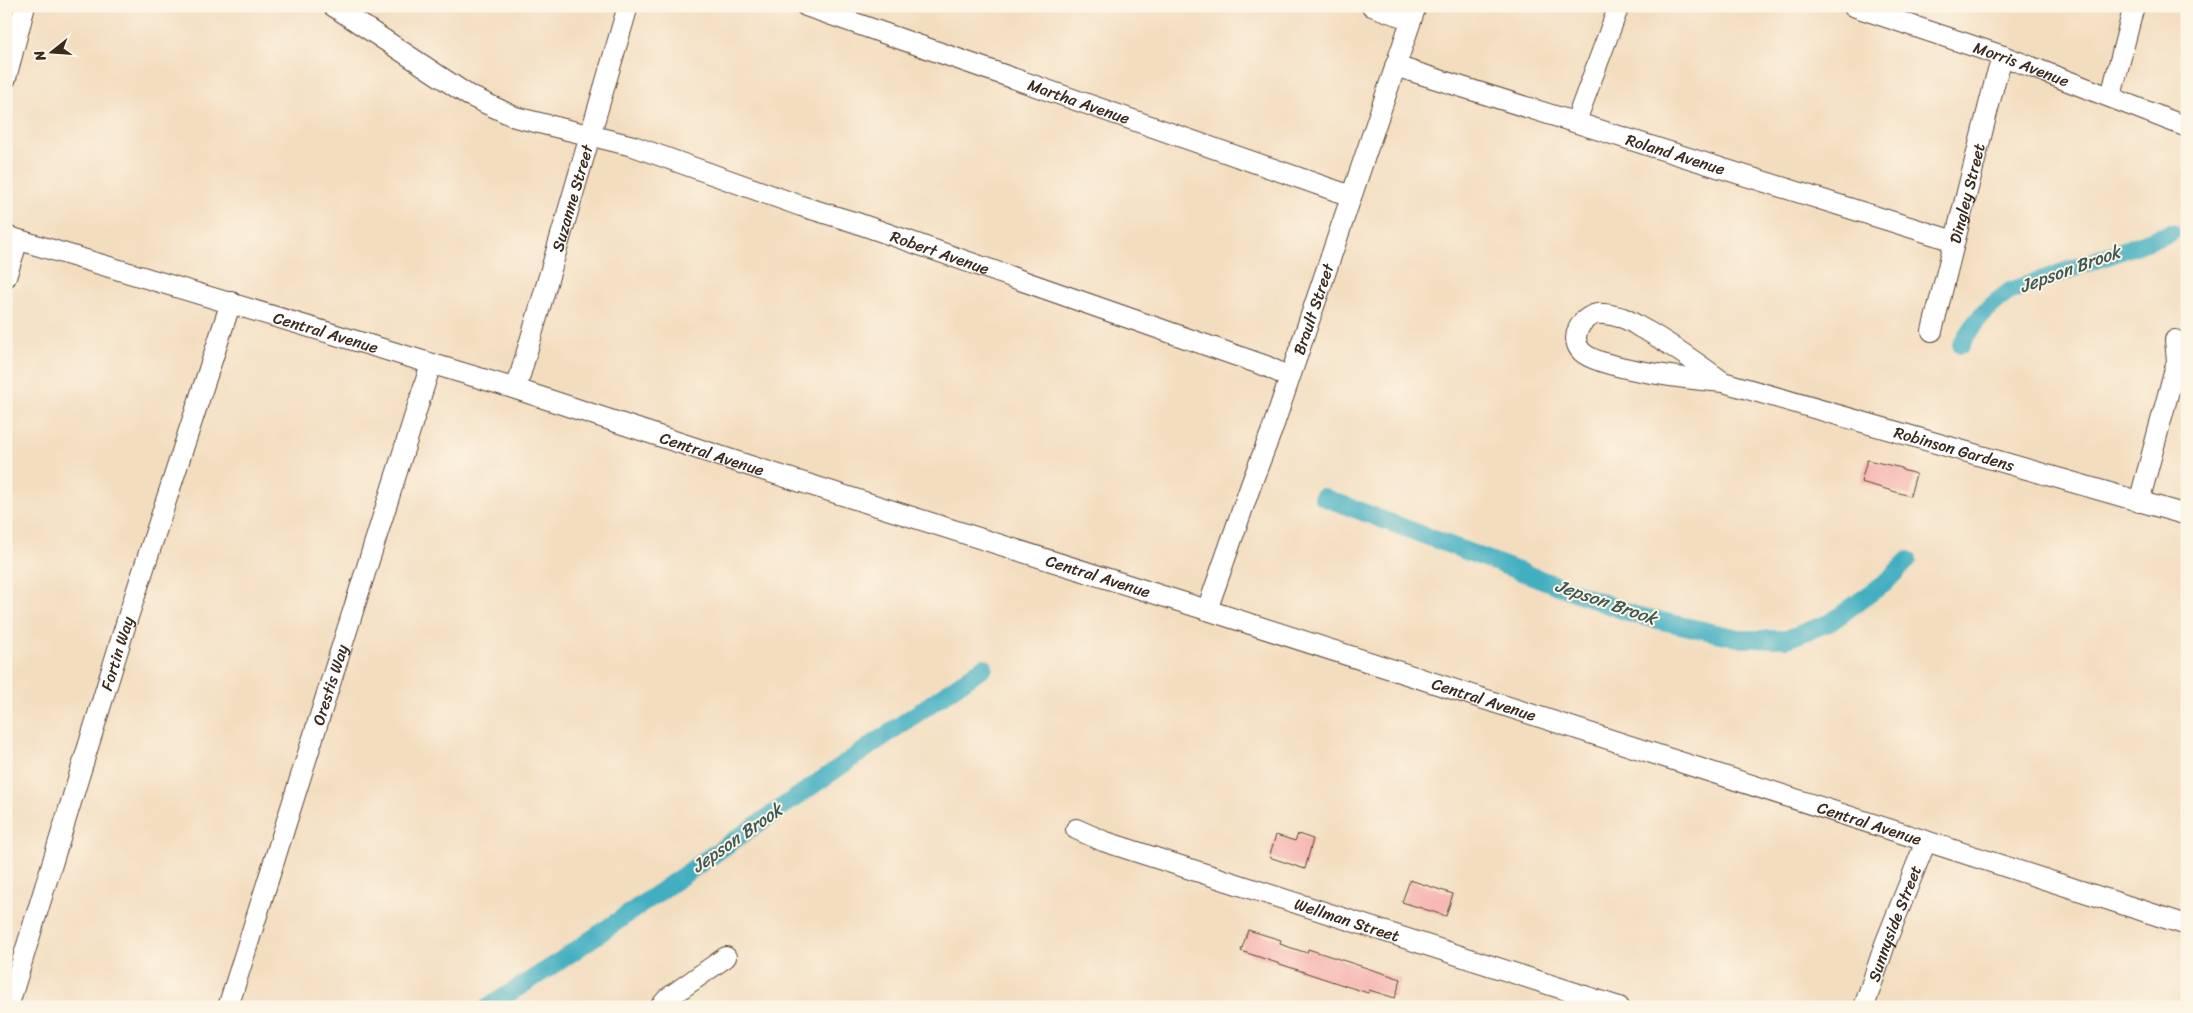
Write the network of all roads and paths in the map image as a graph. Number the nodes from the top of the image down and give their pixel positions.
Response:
1 (25, 6) edge
2 (333, 6) edge
3 (628, 6) edge
4 (806, 6) edge
5 (1372, 6) edge
6 (1618, 6) edge
7 (1853, 6) edge
8 (2134, 6) edge
9 (1414, 13) edge
10 (2003, 56) junction
11 (1395, 66) junction
12 (6, 78) edge
13 (2111, 96) junction
14 (1576, 121) junction
15 (2187, 127) edge
16 (590, 136) junction
17 (1351, 196) junction
18 (12, 238) edge
19 (1954, 241) junction
20 (6, 277) edge
21 (230, 302) junction
22 (1932, 331) dead end
23 (2175, 340) dead end
24 (430, 364) junction
25 (1289, 377) junction
26 (1723, 382) junction
27 (516, 389) junction
28 (2138, 502) junction
29 (2187, 515) edge
30 (1207, 610) junction
31 (1076, 829) dead end
32 (1926, 840) junction
33 (2187, 925) edge
34 (726, 957) dead end
35 (8, 1007) edge
36 (228, 1007) edge
37 (660, 1007) edge
38 (1619, 1007) edge
39 (1864, 1007) edge

1 - 12 street
2 - 16 street, Robert Avenue
3 - 16 street, Suzanne Street
4 - 17 street, Martha Avenue
5 - 9 street
6 - 14 street
7 - 10 street, Morris Avenue
8 - 13 street
9 - 11 street, Brault Street
10 - 13 street, Morris Avenue
10 - 19 street, Dingley Street
11 - 14 street, Roland Avenue
11 - 17 street, Brault Street
13 - 15 street, Morris Avenue
14 - 19 street, Roland Avenue
16 - 25 street, Robert Avenue
16 - 27 street, Suzanne Street
17 - 25 street, Brault Street
18 - 20 street
18 - 21 street, Central Avenue
19 - 22 street, Dingley Street
21 - 24 street, Central Avenue
21 - 35 street, Fortin Way
23 - 28 street
24 - 27 street, Central Avenue
24 - 36 street, Orestis Way
25 - 30 street, Brault Street
26 - 26 street, Robinson Gardens
26 - 28 street, Robinson Gardens
27 - 30 street, Central Avenue
28 - 29 street, Robinson Gardens
30 - 32 street, Central Avenue
31 - 38 street, Wellman Street
32 - 33 street, Central Avenue
32 - 39 street, Sunnyside Street
34 - 37 street

